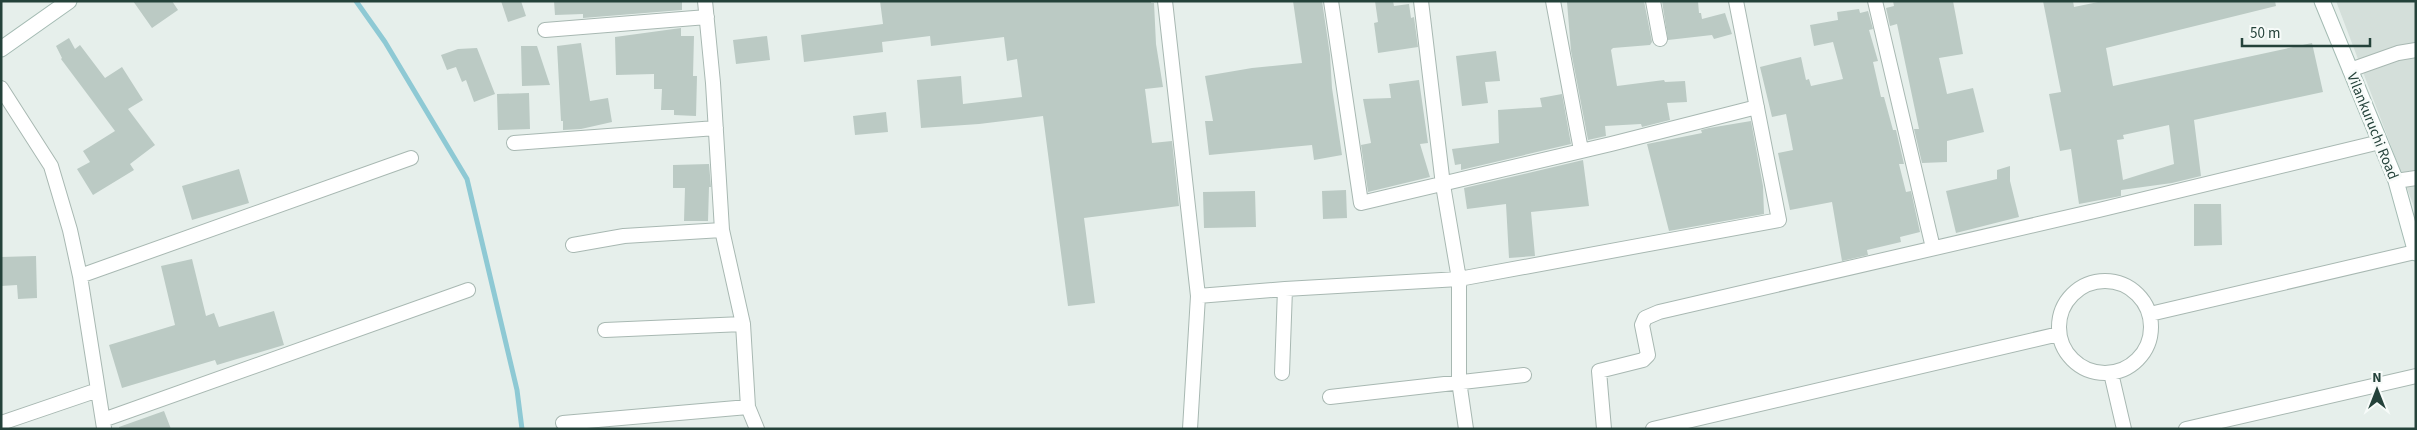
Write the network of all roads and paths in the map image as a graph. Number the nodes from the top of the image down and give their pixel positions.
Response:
1 (69, 1) edge
2 (705, 1) edge
3 (1166, 1) edge
4 (1331, 1) edge
5 (1421, 1) edge
6 (1553, 1) edge
7 (1653, 1) edge
8 (1736, 1) edge
9 (1875, 1) edge
10 (2322, 1) edge
11 (707, 17) junction
12 (545, 30) dead end
13 (1660, 40) dead end
14 (1, 49) edge
15 (2416, 50) edge
16 (2350, 70) junction
17 (1, 88) edge
18 (1757, 107) junction
19 (716, 128) junction
20 (2380, 142) junction
21 (514, 143) dead end
22 (1581, 150) junction
23 (411, 158) dead end
24 (2416, 178) edge
25 (2396, 180) junction
26 (1443, 185) junction
27 (722, 230) junction
28 (573, 245) dead end
29 (1933, 248) junction
30 (2416, 252) edge
31 (80, 276) junction
32 (1459, 279) junction
33 (1284, 289) junction
34 (468, 290) dead end
35 (1198, 296) junction
36 (2150, 314) junction
37 (743, 324) junction
38 (605, 330) dead end
39 (2059, 334) junction
40 (1282, 372) dead end
41 (2111, 373) junction
42 (1524, 375) dead end
43 (2416, 376) edge
44 (1459, 381) junction
45 (98, 390) junction
46 (1330, 398) dead end
47 (748, 407) junction
48 (1, 423) edge
49 (563, 423) dead end
50 (104, 424) edge
51 (757, 429) edge
52 (1190, 429) edge
53 (1466, 429) edge
54 (1604, 429) edge
55 (1653, 429) edge
56 (2124, 429) edge
57 (2186, 429) edge

1 - 14 main road
2 - 11 street
3 - 35 street
4 - 26 street
5 - 26 street
6 - 22 street
7 - 13 street
8 - 18 street
9 - 29 street
10 - 16 main road, Vilankuruchi Road
11 - 12 street
11 - 19 street
15 - 16 street
16 - 20 main road, Vilankuruchi Road
17 - 31 street
18 - 22 street
18 - 32 street
19 - 21 street
19 - 27 street
20 - 25 main road, Vilankuruchi Road
20 - 29 street
22 - 26 street
23 - 31 street
24 - 25 street
25 - 30 main road, Vilankuruchi Road
26 - 32 street
27 - 28 street
27 - 37 street
29 - 54 street
30 - 36 street
31 - 45 street
32 - 33 street
32 - 44 street
33 - 35 street
33 - 40 street
34 - 50 street
35 - 52 street
36 - 39 street
36 - 41 street
37 - 38 street
37 - 47 street
39 - 41 street
39 - 55 street
41 - 56 street
42 - 44 street
43 - 57 street
44 - 46 street
44 - 53 street
45 - 48 street
45 - 50 street
47 - 49 street
47 - 51 street

